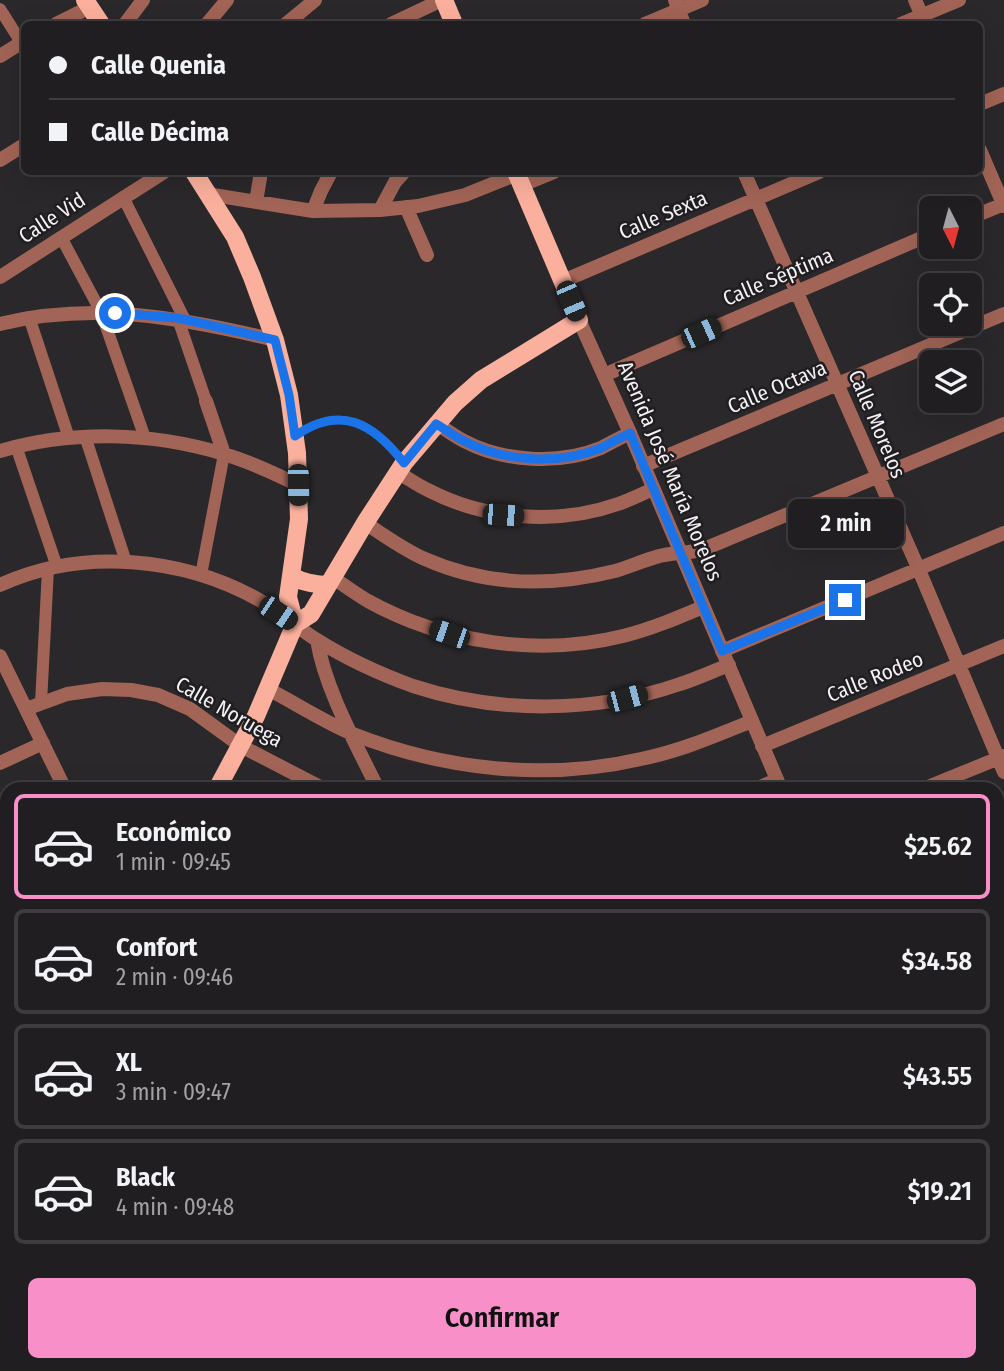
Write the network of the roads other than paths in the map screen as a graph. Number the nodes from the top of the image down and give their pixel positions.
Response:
1 (143, 0) edge
2 (227, 0) edge
3 (315, 0) edge
4 (443, 0) edge
5 (702, 0) edge
6 (915, 0) edge
7 (959, 0) edge
8 (87, 3) edge
9 (677, 5) edge
10 (0, 9) edge
11 (923, 20) edge
12 (60, 21) edge
13 (99, 21) edge
14 (127, 21) edge
15 (210, 21) edge
16 (290, 21) edge
17 (398, 21) edge
18 (453, 21) edge
19 (650, 21) edge
20 (21, 39) edge
21 (21, 45) edge
22 (0, 56) edge
23 (1004, 94) edge
24 (983, 103) edge
25 (21, 147) edge
26 (983, 157) edge
27 (0, 160) edge
28 (159, 175) edge
29 (196, 175) edge
30 (260, 175) edge
31 (329, 175) edge
32 (401, 175) edge
33 (745, 175) edge
34 (812, 175) edge
35 (518, 177) edge
36 (208, 194) junction
37 (123, 197) junction
38 (756, 198) junction
39 (256, 202) junction
40 (1004, 205) edge
41 (406, 207) junction
42 (380, 210) junction
43 (313, 211) junction
44 (982, 213) edge
45 (61, 237) junction
46 (919, 239) edge
47 (427, 255) dead end
48 (0, 277) edge
49 (563, 281) junction
50 (797, 291) junction
51 (101, 312) junction
52 (1004, 314) edge
53 (29, 317) junction
54 (181, 319) junction
55 (579, 320) junction
56 (0, 324) edge
57 (275, 340) junction
58 (604, 375) junction
59 (837, 384) junction
60 (206, 401) joint
61 (436, 424) junction
62 (1004, 424) edge
63 (630, 433) junction
64 (85, 436) junction
65 (295, 436) junction
66 (69, 438) junction
67 (145, 438) junction
68 (16, 446) junction
69 (0, 451) edge
70 (224, 454) junction
71 (643, 466) junction
72 (400, 467) junction
73 (877, 477) junction
74 (298, 485) junction
75 (653, 489) junction
76 (365, 523) junction
77 (1004, 533) edge
78 (680, 553) junction
79 (126, 562) junction
80 (53, 568) junction
81 (919, 570) junction
82 (201, 575) junction
83 (291, 576) junction
84 (330, 581) junction
85 (0, 585) edge
86 (703, 607) junction
87 (295, 624) junction
88 (317, 640) junction
89 (1004, 646) edge
90 (722, 651) junction
91 (0, 656) edge
92 (729, 665) junction
93 (958, 665) junction
94 (268, 689) junction
95 (41, 703) junction
96 (26, 709) junction
97 (751, 721) junction
98 (351, 733) junction
99 (43, 743) junction
100 (241, 746) junction
101 (762, 746) junction
102 (1002, 762) edge
103 (0, 763) edge
104 (62, 782) edge
105 (221, 782) edge
106 (310, 782) edge
107 (375, 782) edge
108 (778, 782) edge
109 (943, 782) edge

1 - 14 street
2 - 15 street
3 - 16 street
4 - 17 street
4 - 18 main road
5 - 9 street
6 - 11 street
7 - 11 street
8 - 12 street
8 - 13 main road
9 - 19 street
10 - 20 street
21 - 22 street
23 - 24 street
25 - 27 street
26 - 40 street
28 - 37 street, Calle Vid
29 - 36 main road
30 - 39 street
31 - 43 street
32 - 42 street
33 - 38 street, Calle Morelos
34 - 38 street, Calle Sexta
35 - 41 street
35 - 49 main road, Avenida José María Morelos
36 - 39 street
36 - 57 main road
37 - 45 street, Calle Vid
37 - 54 street
38 - 49 street, Calle Sexta
38 - 50 street, Calle Morelos
39 - 43 street
40 - 44 street
41 - 42 street
41 - 47 street
42 - 43 street
45 - 48 street, Calle Vid
45 - 51 street
46 - 50 street, Calle Séptima
49 - 55 main road, Avenida José María Morelos
50 - 58 street, Calle Séptima
50 - 59 street, Calle Morelos
51 - 53 street
51 - 54 street
51 - 67 street
52 - 59 street, Calle Octava
53 - 56 street
53 - 66 street
54 - 57 street
54 - 60 street
55 - 58 street, Avenida José María Morelos
55 - 61 main road
57 - 65 main road
58 - 63 street, Avenida José María Morelos
59 - 71 street, Calle Octava
59 - 73 street, Calle Morelos
60 - 70 street
61 - 63 street
61 - 72 main road
62 - 73 street
63 - 71 street, Avenida José María Morelos
64 - 66 street
64 - 67 street
64 - 79 street
65 - 72 lane
65 - 74 main road
66 - 68 street
67 - 70 street
68 - 69 street
68 - 80 street
70 - 74 street
70 - 82 street
71 - 75 street, Avenida José María Morelos
72 - 75 street
72 - 76 main road
73 - 78 street
73 - 81 street, Calle Morelos
74 - 83 main road
75 - 78 street, Avenida José María Morelos
76 - 78 street
76 - 84 main road
77 - 81 street
78 - 86 street, Avenida José María Morelos
79 - 80 street
79 - 82 street
80 - 85 street
80 - 95 street
81 - 90 street
81 - 93 street, Calle Morelos
82 - 87 street
83 - 84 main road
83 - 87 main road
84 - 86 street
84 - 87 main road
86 - 90 street, Avenida José María Morelos
87 - 88 street
87 - 94 main road
88 - 92 street
88 - 98 street
89 - 93 street, Calle Rodeo
90 - 92 street, Avenida José María Morelos
91 - 96 street
92 - 97 street, Avenida José María Morelos
93 - 101 street, Calle Rodeo
93 - 102 street, Calle Morelos
94 - 98 street
94 - 100 main road
95 - 96 street, Calle Noruega
95 - 100 street, Calle Noruega
96 - 99 street
97 - 98 street
97 - 101 street, Avenida José María Morelos
98 - 107 street
99 - 103 street
99 - 104 street
100 - 105 main road
100 - 106 street, Calle Noruega
101 - 108 street, Avenida José María Morelos
102 - 109 street

